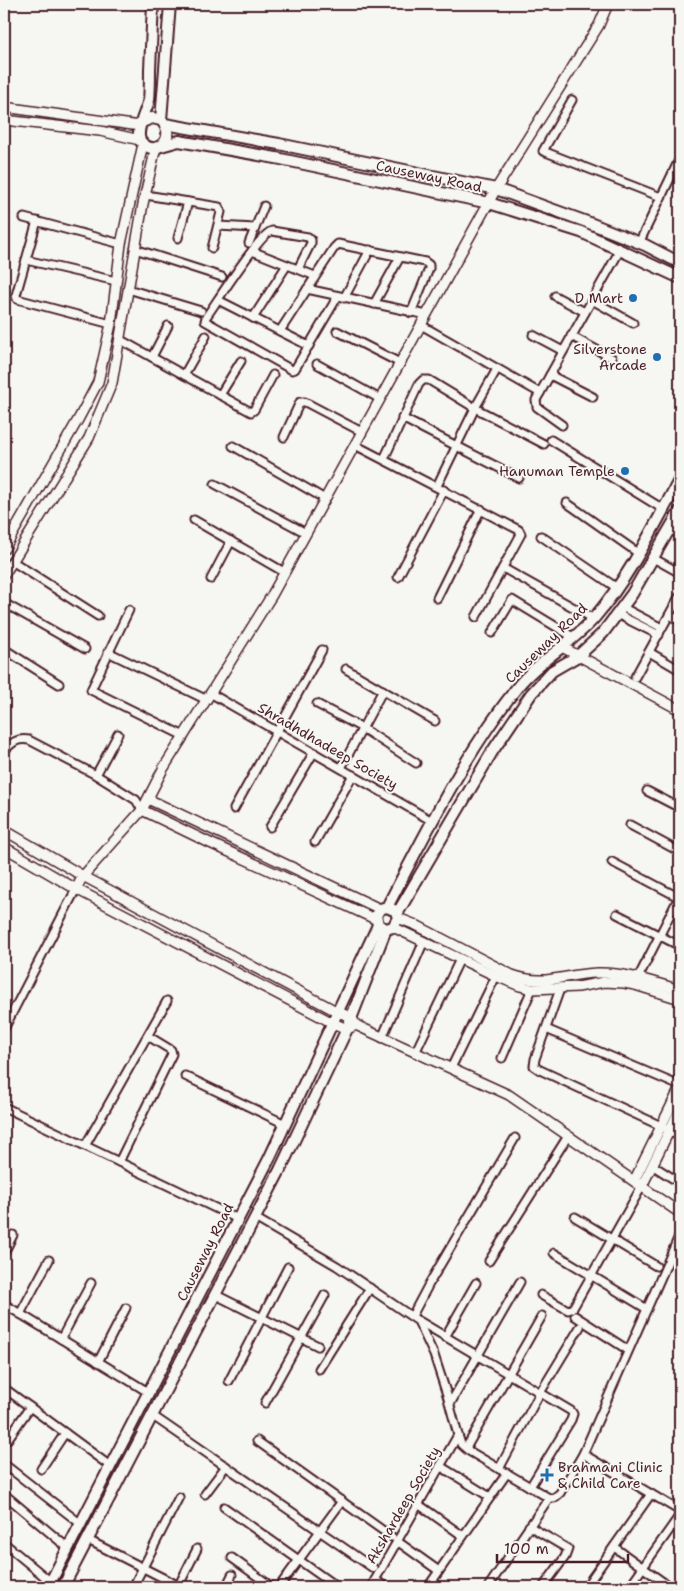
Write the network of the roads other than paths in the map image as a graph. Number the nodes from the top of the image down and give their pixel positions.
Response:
1 (153, 4) edge
2 (170, 4) edge
3 (608, 4) edge
4 (572, 100) dead end
5 (4, 107) edge
6 (4, 120) edge
7 (163, 122) junction
8 (141, 124) junction
9 (141, 142) junction
10 (158, 147) junction
11 (680, 158) edge
12 (496, 189) junction
13 (146, 195) junction
14 (661, 197) junction
15 (188, 202) junction
16 (488, 203) junction
17 (264, 206) dead end
18 (24, 218) dead end
19 (37, 221) junction
20 (218, 226) junction
21 (255, 228) junction
22 (178, 238) dead end
23 (249, 243) dead end
24 (638, 243) junction
25 (121, 244) junction
26 (212, 248) dead end
27 (135, 249) junction
28 (370, 250) junction
29 (620, 250) junction
30 (252, 251) junction
31 (400, 257) junction
32 (26, 260) junction
33 (680, 263) edge
34 (287, 265) junction
35 (298, 269) junction
36 (315, 276) junction
37 (222, 277) dead end
38 (680, 278) edge
39 (116, 281) junction
40 (128, 289) junction
41 (307, 289) junction
42 (555, 296) dead end
43 (341, 297) junction
44 (218, 300) junction
45 (592, 300) junction
46 (374, 304) junction
47 (201, 311) dead end
48 (585, 312) junction
49 (411, 313) junction
50 (426, 315) junction
51 (253, 318) junction
52 (633, 322) dead end
53 (111, 324) junction
54 (421, 325) junction
55 (168, 326) dead end
56 (280, 332) junction
57 (337, 332) dead end
58 (533, 335) dead end
59 (206, 336) dead end
60 (571, 336) junction
61 (119, 339) junction
62 (309, 346) junction
63 (563, 351) junction
64 (152, 357) junction
65 (612, 358) dead end
66 (241, 361) dead end
67 (400, 363) junction
68 (317, 364) dead end
69 (497, 369) junction
70 (184, 374) junction
71 (550, 375) junction
72 (274, 376) dead end
73 (540, 393) junction
74 (220, 396) junction
75 (592, 397) dead end
76 (380, 399) junction
77 (476, 408) junction
78 (79, 418) junction
79 (402, 418) junction
80 (96, 423) junction
81 (562, 424) dead end
82 (362, 432) junction
83 (284, 436) dead end
84 (551, 440) dead end
85 (355, 444) junction
86 (544, 444) dead end
87 (233, 446) dead end
88 (456, 446) junction
89 (384, 459) junction
90 (518, 478) dead end
91 (680, 479) edge
92 (215, 484) dead end
93 (436, 486) junction
94 (444, 490) junction
95 (325, 499) junction
96 (567, 503) dead end
97 (481, 509) junction
98 (663, 509) junction
99 (680, 511) edge
100 (194, 520) dead end
101 (670, 529) junction
102 (306, 533) junction
103 (680, 535) edge
104 (541, 536) dead end
105 (231, 541) junction
106 (4, 549) edge
107 (638, 553) junction
108 (653, 558) junction
109 (12, 562) junction
110 (680, 562) edge
111 (503, 568) junction
112 (678, 571) edge
113 (284, 572) junction
114 (4, 575) edge
115 (398, 577) dead end
116 (211, 579) dead end
117 (617, 588) junction
118 (679, 597) edge
119 (437, 598) dead end
120 (4, 603) edge
121 (129, 610) dead end
122 (620, 611) junction
123 (670, 615) junction
124 (98, 616) dead end
125 (476, 617) dead end
126 (594, 618) junction
127 (680, 621) edge
128 (661, 631) junction
129 (492, 633) dead end
130 (573, 637) junction
131 (562, 647) junction
132 (4, 649) edge
133 (85, 649) dead end
134 (322, 650) dead end
135 (108, 652) junction
136 (649, 652) junction
137 (578, 656) junction
138 (346, 669) dead end
139 (680, 670) edge
140 (635, 677) dead end
141 (59, 684) dead end
142 (383, 690) junction
143 (208, 696) junction
144 (317, 704) dead end
145 (680, 710) edge
146 (436, 721) dead end
147 (362, 728) junction
148 (277, 731) junction
149 (118, 734) dead end
150 (184, 736) junction
151 (4, 752) edge
152 (314, 752) junction
153 (416, 763) dead end
154 (341, 768) junction
155 (96, 775) junction
156 (353, 775) junction
157 (647, 791) dead end
158 (148, 799) junction
159 (136, 800) junction
160 (680, 808) edge
161 (142, 810) junction
162 (234, 810) dead end
163 (432, 821) junction
164 (630, 825) dead end
165 (270, 827) dead end
166 (4, 830) edge
167 (315, 842) dead end
168 (4, 847) edge
169 (680, 852) edge
170 (612, 862) dead end
171 (83, 876) junction
172 (76, 890) junction
173 (680, 897) edge
174 (384, 908) junction
175 (617, 914) dead end
176 (388, 922) junction
177 (660, 936) junction
178 (424, 941) junction
179 (680, 946) edge
180 (460, 959) junction
181 (496, 976) junction
182 (638, 978) junction
183 (560, 989) junction
184 (532, 990) junction
185 (680, 990) edge
186 (680, 999) edge
187 (167, 1002) dead end
188 (338, 1012) junction
189 (333, 1022) junction
190 (352, 1024) junction
191 (4, 1029) edge
192 (546, 1029) junction
193 (148, 1036) junction
194 (382, 1038) junction
195 (415, 1053) junction
196 (502, 1058) dead end
197 (451, 1068) junction
198 (185, 1076) dead end
199 (680, 1087) edge
200 (4, 1107) edge
201 (680, 1109) edge
202 (285, 1124) junction
203 (665, 1128) junction
204 (568, 1136) junction
205 (680, 1137) edge
206 (515, 1138) dead end
207 (85, 1146) junction
208 (119, 1162) junction
209 (652, 1165) junction
210 (634, 1180) junction
211 (680, 1183) edge
212 (642, 1186) junction
213 (246, 1204) junction
214 (680, 1213) edge
215 (258, 1214) junction
216 (575, 1217) dead end
217 (238, 1219) junction
218 (232, 1230) junction
219 (680, 1234) edge
220 (13, 1235) dead end
221 (245, 1238) junction
222 (612, 1239) junction
223 (4, 1253) edge
224 (554, 1253) dead end
225 (49, 1260) dead end
226 (489, 1261) dead end
227 (656, 1266) dead end
228 (288, 1267) dead end
229 (591, 1276) junction
230 (520, 1282) dead end
231 (91, 1283) dead end
232 (476, 1284) dead end
233 (370, 1288) junction
234 (216, 1295) junction
235 (324, 1295) dead end
236 (541, 1295) dead end
237 (4, 1304) edge
238 (126, 1308) dead end
239 (646, 1309) junction
240 (20, 1314) junction
241 (542, 1316) dead end
242 (575, 1316) dead end
243 (262, 1318) junction
244 (415, 1318) junction
245 (580, 1327) dead end
246 (445, 1337) junction
247 (301, 1338) junction
248 (61, 1339) junction
249 (318, 1346) dead end
250 (628, 1350) junction
251 (478, 1356) junction
252 (98, 1362) junction
253 (319, 1369) dead end
254 (508, 1374) junction
255 (229, 1381) dead end
256 (4, 1388) edge
257 (148, 1392) junction
258 (540, 1393) junction
259 (265, 1402) dead end
260 (450, 1404) junction
261 (30, 1407) junction
262 (153, 1416) junction
263 (65, 1433) junction
264 (458, 1435) junction
265 (7, 1440) dead end
266 (257, 1441) dead end
267 (466, 1448) junction
268 (583, 1454) junction
269 (4, 1464) edge
270 (110, 1466) junction
271 (226, 1466) junction
272 (440, 1466) junction
273 (41, 1469) dead end
274 (500, 1469) junction
275 (506, 1473) junction
276 (530, 1487) junction
277 (4, 1494) edge
278 (205, 1494) dead end
279 (651, 1494) junction
280 (178, 1497) dead end
281 (490, 1497) junction
282 (549, 1498) junction
283 (342, 1501) junction
284 (418, 1504) junction
285 (224, 1507) dead end
286 (680, 1511) edge
287 (680, 1515) edge
288 (81, 1524) junction
289 (529, 1526) junction
290 (320, 1531) junction
291 (463, 1536) junction
292 (395, 1539) junction
293 (88, 1540) junction
294 (4, 1543) edge
295 (614, 1547) junction
296 (68, 1548) junction
297 (197, 1550) dead end
298 (232, 1558) dead end
299 (298, 1560) junction
300 (143, 1568) junction
301 (373, 1568) dead end
302 (643, 1568) junction
303 (439, 1571) junction
304 (232, 1575) dead end
305 (375, 1580) junction
306 (680, 1581) edge
307 (49, 1584) edge
308 (587, 1585) dead end
309 (63, 1587) edge
310 (133, 1587) edge
311 (179, 1587) edge
312 (226, 1587) edge
313 (272, 1587) edge
314 (278, 1587) edge
315 (337, 1587) edge
316 (371, 1587) edge
317 (387, 1587) edge
318 (428, 1587) edge
319 (488, 1587) edge
320 (543, 1587) edge
321 (629, 1587) edge
322 (670, 1587) edge
323 (676, 1587) edge

1 - 8 main road
2 - 7 main road
3 - 12 street
4 - 14 street
5 - 8 street
6 - 9 street
7 - 8 main road
7 - 10 main road
7 - 12 main road, Causeway Road
8 - 9 main road
9 - 10 main road
9 - 25 street
10 - 13 street
10 - 16 main road, Causeway Road
11 - 14 street
12 - 16 street
12 - 24 main road, Causeway Road
13 - 15 street
13 - 27 street
14 - 24 street
15 - 20 street
15 - 22 street
16 - 29 main road, Causeway Road
16 - 50 street
17 - 21 street
18 - 19 street
19 - 25 street
19 - 32 street
20 - 21 street
20 - 26 street
21 - 23 street
24 - 33 main road, Causeway Road
25 - 39 street
27 - 37 street
27 - 40 street
28 - 31 street
28 - 36 street
28 - 43 street
29 - 38 main road, Causeway Road
29 - 45 street
30 - 34 street
30 - 35 street
30 - 44 street
31 - 46 street
31 - 49 street
32 - 39 street
32 - 53 street
34 - 35 street
34 - 51 street
35 - 36 street
36 - 41 street
39 - 53 street
40 - 47 street
40 - 61 street
41 - 43 street
41 - 56 street
42 - 48 street
43 - 46 street
43 - 62 street
44 - 51 street
44 - 62 street
45 - 48 street
45 - 52 street
46 - 49 street
48 - 60 street
49 - 50 street
50 - 54 street
51 - 56 street
53 - 78 street
54 - 67 street
54 - 69 street
55 - 64 street
56 - 62 street
57 - 67 street
58 - 63 street
59 - 70 street
60 - 63 street
60 - 65 street
61 - 64 street
61 - 80 street
63 - 71 street
64 - 70 street
66 - 74 street
67 - 76 street
68 - 76 street
69 - 73 street
69 - 77 street
70 - 74 street
71 - 73 street
71 - 75 street
72 - 74 street
73 - 81 street
76 - 82 street
77 - 79 street
77 - 86 street
77 - 88 street
78 - 80 street
78 - 106 street
79 - 88 street
79 - 89 street
80 - 109 street
82 - 83 street
82 - 85 street
84 - 98 street
85 - 89 street
85 - 95 street
87 - 95 street
88 - 90 street
88 - 93 street
89 - 93 street
91 - 98 main road, Causeway Road
92 - 102 street
93 - 94 street
94 - 97 street
94 - 115 street
95 - 102 street
96 - 107 street
97 - 111 street
97 - 119 street
98 - 107 main road, Causeway Road
99 - 101 main road, Causeway Road
100 - 105 street
101 - 103 street
101 - 108 main road, Causeway Road
102 - 113 street
104 - 117 street
105 - 113 street
105 - 116 street
107 - 117 main road, Causeway Road
108 - 112 street
108 - 122 main road, Causeway Road
109 - 114 street
109 - 124 street
110 - 112 street
111 - 125 street
111 - 126 street
113 - 143 street
117 - 126 main road, Causeway Road
118 - 123 street
120 - 133 street
121 - 135 street
122 - 128 street
122 - 137 main road, Causeway Road
123 - 127 street
123 - 128 street
126 - 130 main road, Causeway Road
128 - 136 street
129 - 130 street
130 - 131 main road, Causeway Road
131 - 137 street
131 - 163 main road, Causeway Road
132 - 141 street
134 - 148 street
135 - 143 street, Shradhdhadeep Society
135 - 150 street
136 - 139 street
136 - 140 street
137 - 145 street
137 - 176 main road, Causeway Road
138 - 142 street
142 - 146 street
142 - 147 street
143 - 148 street, Shradhdhadeep Society
143 - 150 street
144 - 147 street
147 - 153 street
147 - 154 street
148 - 152 street, Shradhdhadeep Society
148 - 162 street
149 - 155 street
150 - 158 street
151 - 155 street
152 - 154 street, Shradhdhadeep Society
152 - 165 street
154 - 156 street, Shradhdhadeep Society
155 - 159 street
156 - 163 street, Shradhdhadeep Society
156 - 167 street
157 - 160 street
158 - 159 street
158 - 161 street
158 - 174 street
159 - 161 street
161 - 171 street
161 - 176 street
163 - 174 main road, Causeway Road
164 - 169 street
166 - 171 street
168 - 172 street
170 - 173 street
171 - 172 street
171 - 188 street
172 - 189 street
172 - 191 street
173 - 177 street
174 - 176 main road
174 - 176 main road, Causeway Road
175 - 177 street
176 - 178 street
176 - 182 street
176 - 188 main road, Causeway Road
176 - 190 main road, Causeway Road
177 - 179 street
177 - 182 street
178 - 180 street
178 - 194 street
180 - 181 street
180 - 195 street
181 - 184 street
181 - 197 street
182 - 185 street
183 - 184 street
183 - 186 street
183 - 192 street
184 - 196 street
187 - 193 street
188 - 189 main road, Causeway Road
188 - 190 street
189 - 190 street
189 - 202 main road, Causeway Road
190 - 194 street
190 - 215 main road, Causeway Road
192 - 199 street
192 - 203 street
193 - 207 street
193 - 208 street
194 - 195 street
195 - 197 street
197 - 204 street
198 - 202 street
199 - 203 street
200 - 207 street
201 - 203 street
202 - 213 main road, Causeway Road
203 - 205 street
203 - 209 street
203 - 210 street
204 - 210 street
204 - 226 street
206 - 244 street
207 - 208 street
208 - 217 street
209 - 211 street
209 - 212 street
210 - 212 street
212 - 214 street
212 - 222 street
213 - 215 main road
213 - 217 main road, Causeway Road
215 - 221 main road, Causeway Road
215 - 233 street
216 - 222 street
217 - 218 main road, Causeway Road
218 - 221 main road
218 - 257 main road, Causeway Road
219 - 239 street
220 - 223 street
221 - 234 main road, Causeway Road
222 - 227 street
222 - 229 street
224 - 229 street
225 - 240 street
228 - 243 street
229 - 236 street
229 - 239 street
230 - 251 street
231 - 248 street
232 - 246 street
233 - 244 street
233 - 253 street
234 - 243 street
234 - 262 main road, Causeway Road
235 - 247 street
237 - 240 street
238 - 252 street
239 - 250 street
240 - 248 street
241 - 254 street
242 - 250 street
243 - 247 street
243 - 255 street
244 - 246 street
244 - 260 street
245 - 258 street
246 - 251 street
247 - 249 street
247 - 259 street
248 - 252 street
250 - 268 street
251 - 254 street
251 - 260 street
252 - 257 street
254 - 258 street
254 - 267 street
256 - 261 street
257 - 270 main road, Causeway Road
258 - 274 street
258 - 276 street
260 - 264 street
261 - 263 street
261 - 265 street
262 - 271 street
262 - 293 main road, Causeway Road
263 - 270 street
263 - 273 street
264 - 267 street
264 - 272 street, Akshardeep Society
266 - 283 street
267 - 274 street
268 - 279 street
268 - 282 street
269 - 288 street
270 - 288 main road, Causeway Road
271 - 278 street
271 - 290 street
272 - 281 street
272 - 284 street, Akshardeep Society
274 - 275 street
275 - 276 street
275 - 281 street
276 - 282 street
277 - 296 street
279 - 286 street
279 - 295 street
280 - 300 street
281 - 291 street
282 - 289 street
283 - 290 street
283 - 292 street
284 - 291 street
284 - 292 street, Akshardeep Society
285 - 299 street
287 - 302 street
288 - 296 main road, Causeway Road
289 - 319 street
289 - 320 street
290 - 299 street
290 - 301 street
291 - 303 street
292 - 303 street
292 - 305 street, Akshardeep Society
293 - 300 street
293 - 309 main road, Causeway Road
294 - 307 street
295 - 302 street
295 - 308 street
296 - 307 main road, Causeway Road
297 - 311 street
298 - 313 street
299 - 314 street
299 - 315 street
300 - 310 street
300 - 311 street
302 - 321 street
302 - 322 street
303 - 318 street
304 - 312 street
305 - 316 street, Akshardeep Society
305 - 317 street
306 - 323 street

